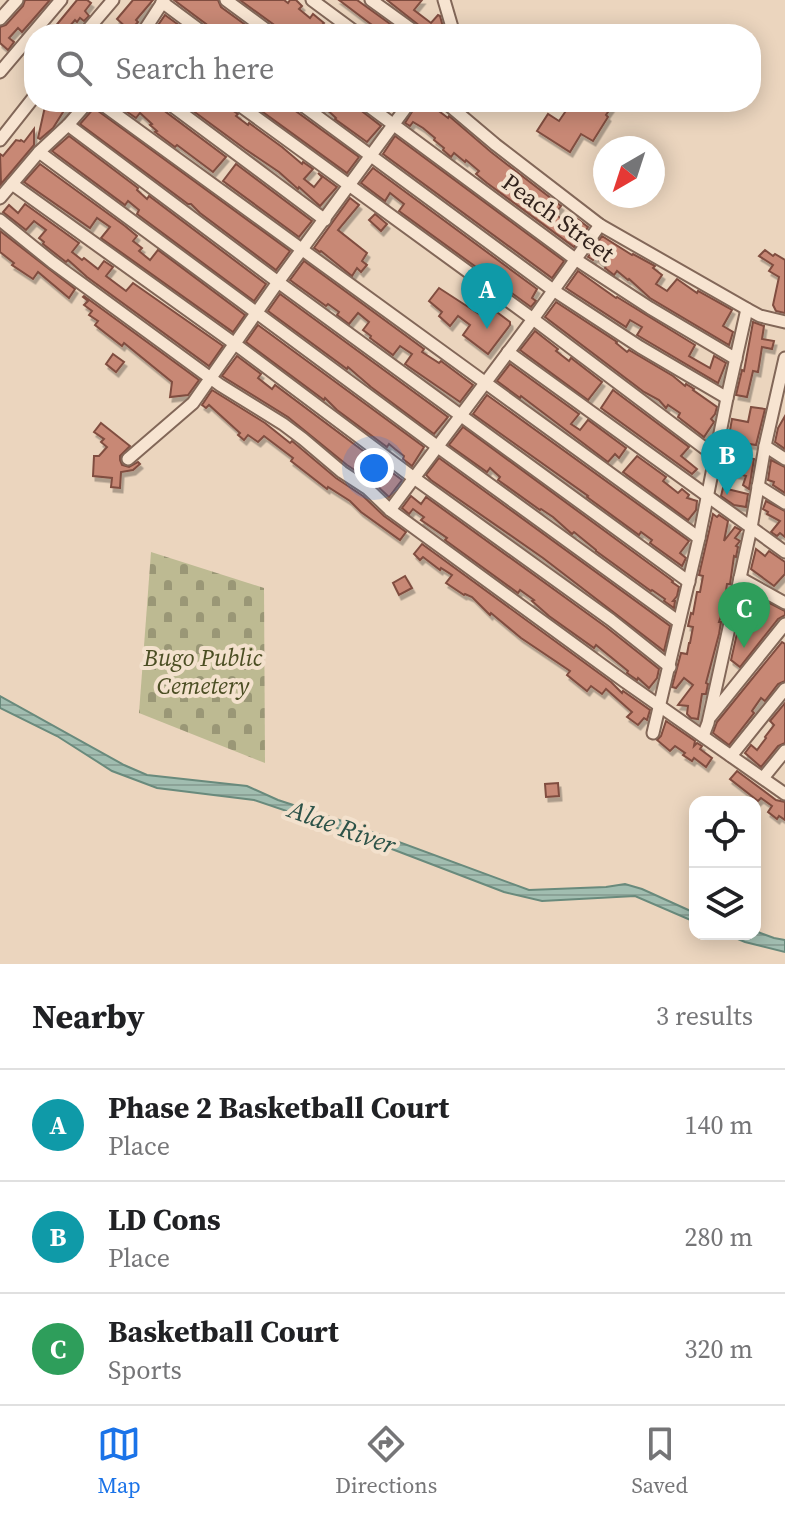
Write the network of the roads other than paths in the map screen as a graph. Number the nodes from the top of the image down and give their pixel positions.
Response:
1 (17, 0) edge
2 (61, 0) edge
3 (113, 0) edge
4 (226, 0) edge
5 (312, 0) edge
6 (371, 0) edge
7 (434, 0) edge
8 (163, 1) edge
9 (445, 4) edge
10 (0, 19) edge
11 (41, 24) edge
12 (93, 24) edge
13 (148, 24) edge
14 (192, 24) edge
15 (258, 24) edge
16 (344, 24) edge
17 (404, 24) edge
18 (451, 24) edge
19 (24, 44) edge
20 (0, 72) edge
21 (24, 110) edge
22 (79, 112) edge
23 (113, 112) edge
24 (180, 112) edge
25 (249, 112) edge
26 (312, 112) edge
27 (376, 112) edge
28 (403, 112) edge
29 (457, 112) edge
30 (68, 125) junction
31 (393, 125) junction
32 (0, 140) edge
33 (39, 152) junction
34 (371, 156) junction
35 (12, 184) junction
36 (349, 186) junction
37 (0, 198) edge
38 (0, 220) edge
39 (325, 220) junction
40 (600, 225) junction
41 (302, 250) junction
42 (575, 259) junction
43 (278, 282) junction
44 (553, 290) junction
45 (747, 309) junction
46 (256, 313) junction
47 (533, 319) junction
48 (785, 322) edge
49 (235, 344) junction
50 (508, 352) junction
51 (785, 358) edge
52 (736, 359) junction
53 (210, 377) junction
54 (485, 382) junction
55 (727, 398) junction
56 (780, 406) edge
57 (461, 414) junction
58 (765, 446) junction
59 (438, 447) junction
60 (715, 456) junction
61 (128, 459) dead end
62 (785, 459) edge
63 (414, 478) junction
64 (758, 486) junction
65 (707, 496) junction
66 (785, 503) edge
67 (390, 510) junction
68 (751, 528) junction
69 (699, 538) junction
70 (785, 552) edge
71 (740, 578) junction
72 (689, 582) junction
73 (785, 603) edge
74 (679, 622) junction
75 (785, 624) edge
76 (670, 667) junction
77 (785, 689) edge
78 (661, 705) junction
79 (708, 720) junction
80 (653, 733) dead end
81 (703, 736) junction
82 (785, 751) edge
83 (731, 756) junction
84 (763, 778) junction
85 (785, 794) edge

1 - 10 street
2 - 11 street
3 - 12 street
4 - 15 street
5 - 16 street
6 - 17 street
7 - 9 street
8 - 13 street
8 - 14 street
9 - 18 street
19 - 20 street
21 - 32 street
22 - 30 street
23 - 41 street
24 - 39 street
25 - 36 street
26 - 34 street
27 - 31 street, Peach Street
28 - 31 street
29 - 40 street
30 - 33 street
30 - 43 street
31 - 34 street
31 - 42 street, Peach Street
33 - 35 street
33 - 46 street
34 - 36 street
34 - 44 street
35 - 37 street
35 - 49 street
36 - 39 street
36 - 47 street
38 - 53 street
39 - 41 street
40 - 42 street
40 - 45 street
41 - 43 street
41 - 54 street
42 - 44 street
42 - 52 street, Peach Street
43 - 46 street
43 - 57 street
44 - 47 street
44 - 55 street
45 - 48 street
45 - 52 street
46 - 49 street
46 - 59 street
47 - 50 street
47 - 60 street
49 - 53 street
49 - 63 street
50 - 54 street
50 - 65 street
51 - 56 street
52 - 55 street
53 - 61 street
53 - 67 street
54 - 57 street
54 - 69 street
55 - 60 street
56 - 58 street
57 - 59 street
57 - 72 street
58 - 62 street
58 - 64 street
59 - 63 street
59 - 74 street
60 - 65 street
63 - 67 street
63 - 76 street
64 - 66 street
64 - 68 street
65 - 68 street
65 - 69 street
67 - 78 street
68 - 70 street
68 - 71 street
69 - 72 street
71 - 73 street
71 - 79 street
72 - 74 street
74 - 76 street
75 - 79 street
76 - 78 street
77 - 83 street
78 - 80 street
78 - 81 street
79 - 81 street
81 - 83 street
82 - 84 street
83 - 84 street
84 - 85 street

